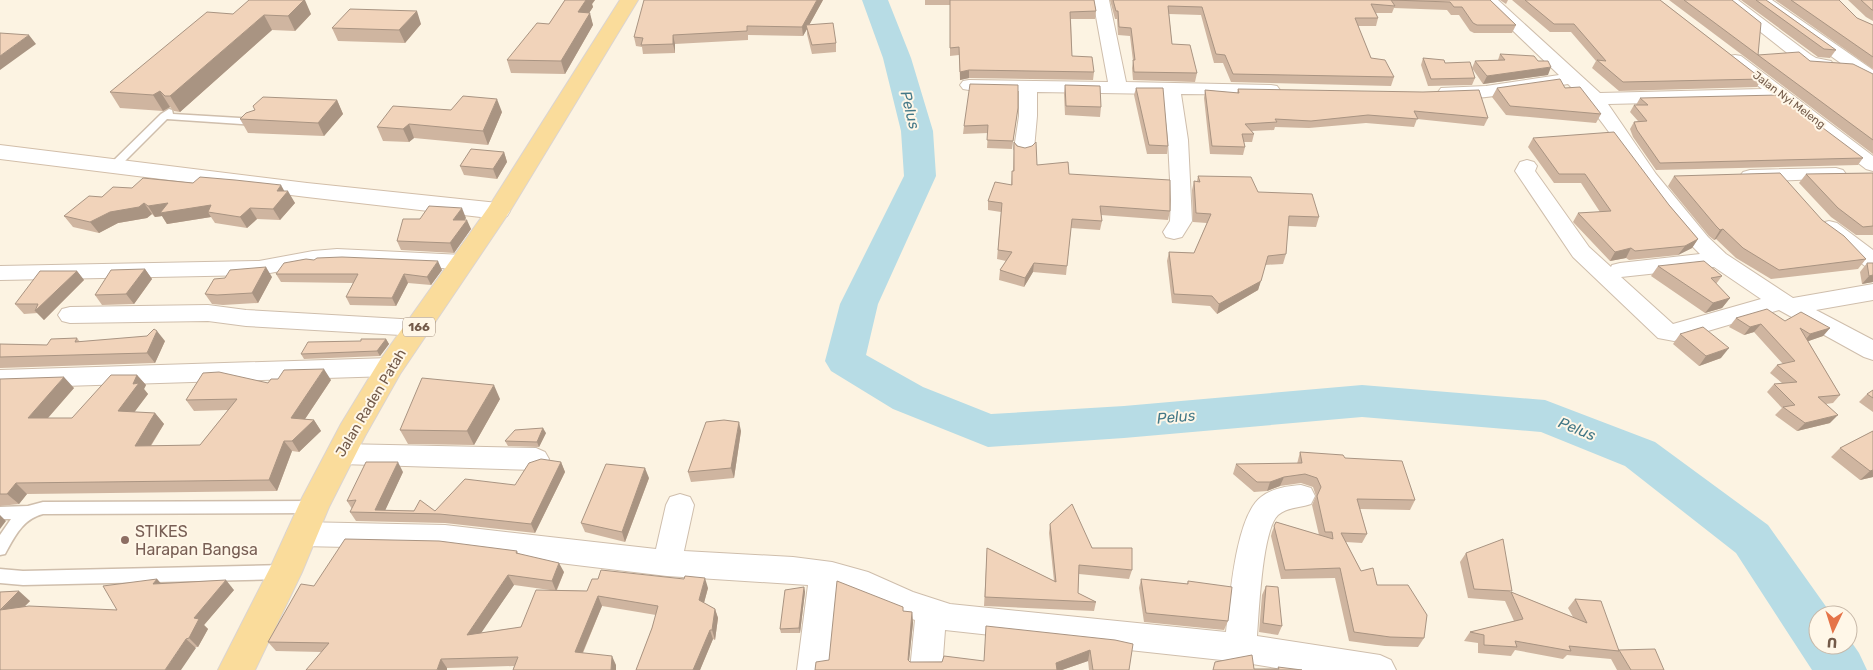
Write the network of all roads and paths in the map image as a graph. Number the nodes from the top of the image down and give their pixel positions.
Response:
1 (629, 0) edge
2 (1101, 0) edge
3 (1489, 0) edge
4 (1728, 0) edge
5 (1761, 0) edge
6 (1725, 53) edge
7 (1867, 73) edge
8 (1571, 78) junction
9 (969, 85) edge
10 (1028, 87) junction
11 (1118, 88) junction
12 (1170, 88) junction
13 (1290, 90) edge
14 (1429, 93) edge
15 (1781, 94) junction
16 (1604, 99) junction
17 (256, 122) edge
18 (1024, 149) edge
19 (0, 152) edge
20 (114, 166) junction
21 (1527, 166) dead end
22 (1872, 166) edge
23 (1732, 176) edge
24 (1780, 176) junction
25 (1799, 197) edge
26 (498, 210) junction
27 (1818, 217) edge
28 (1174, 232) dead end
29 (1718, 259) junction
30 (1873, 260) edge
31 (463, 262) junction
32 (1620, 270) dead end
33 (0, 273) edge
34 (1873, 292) edge
35 (1796, 304) junction
36 (70, 315) dead end
37 (418, 328) junction
38 (1873, 351) edge
39 (390, 367) junction
40 (0, 379) edge
41 (341, 454) junction
42 (536, 459) edge
43 (1301, 496) dead end
44 (680, 506) dead end
45 (313, 507) junction
46 (28, 512) junction
47 (0, 513) edge
48 (300, 534) junction
49 (0, 549) edge
50 (667, 563) junction
51 (285, 572) junction
52 (824, 574) junction
53 (0, 576) edge
54 (931, 612) junction
55 (1240, 648) junction
56 (236, 670) edge
57 (813, 670) edge
58 (926, 670) edge
59 (1375, 670) edge

1 - 26 main road, Jalan Raden Patah / 166
2 - 11 street
3 - 8 street
4 - 7 street
5 - 7 street
6 - 15 street, Jalan Nyi Meleng
8 - 14 street
8 - 16 street
9 - 10 street
10 - 11 street
10 - 18 street
11 - 12 street
12 - 13 street
12 - 28 street
15 - 16 street
15 - 22 street, Jalan Nyi Meleng
16 - 29 street
17 - 20 lane
19 - 20 street
20 - 26 street
21 - 35 street
22 - 24 street
23 - 24 street
24 - 25 street
26 - 31 main road, Jalan Raden Patah / 166
27 - 30 street
29 - 32 street
29 - 35 street
31 - 33 street
31 - 37 main road, Jalan Raden Patah / 166
34 - 35 street
35 - 38 street
36 - 37 street
37 - 39 main road, Jalan Raden Patah / 166
39 - 40 street
39 - 41 main road, Jalan Raden Patah / 166
41 - 42 street
41 - 45 main road, Jalan Raden Patah / 166
43 - 55 street
44 - 50 street
45 - 46 lane
45 - 48 main road, Jalan Raden Patah / 166
46 - 47 lane
46 - 49 lane
48 - 50 street
48 - 51 main road, Jalan Raden Patah / 166
50 - 52 street
51 - 53 lane
51 - 56 main road, Jalan Raden Patah / 166
52 - 54 street
52 - 57 street
54 - 55 street
54 - 58 street
55 - 59 street

